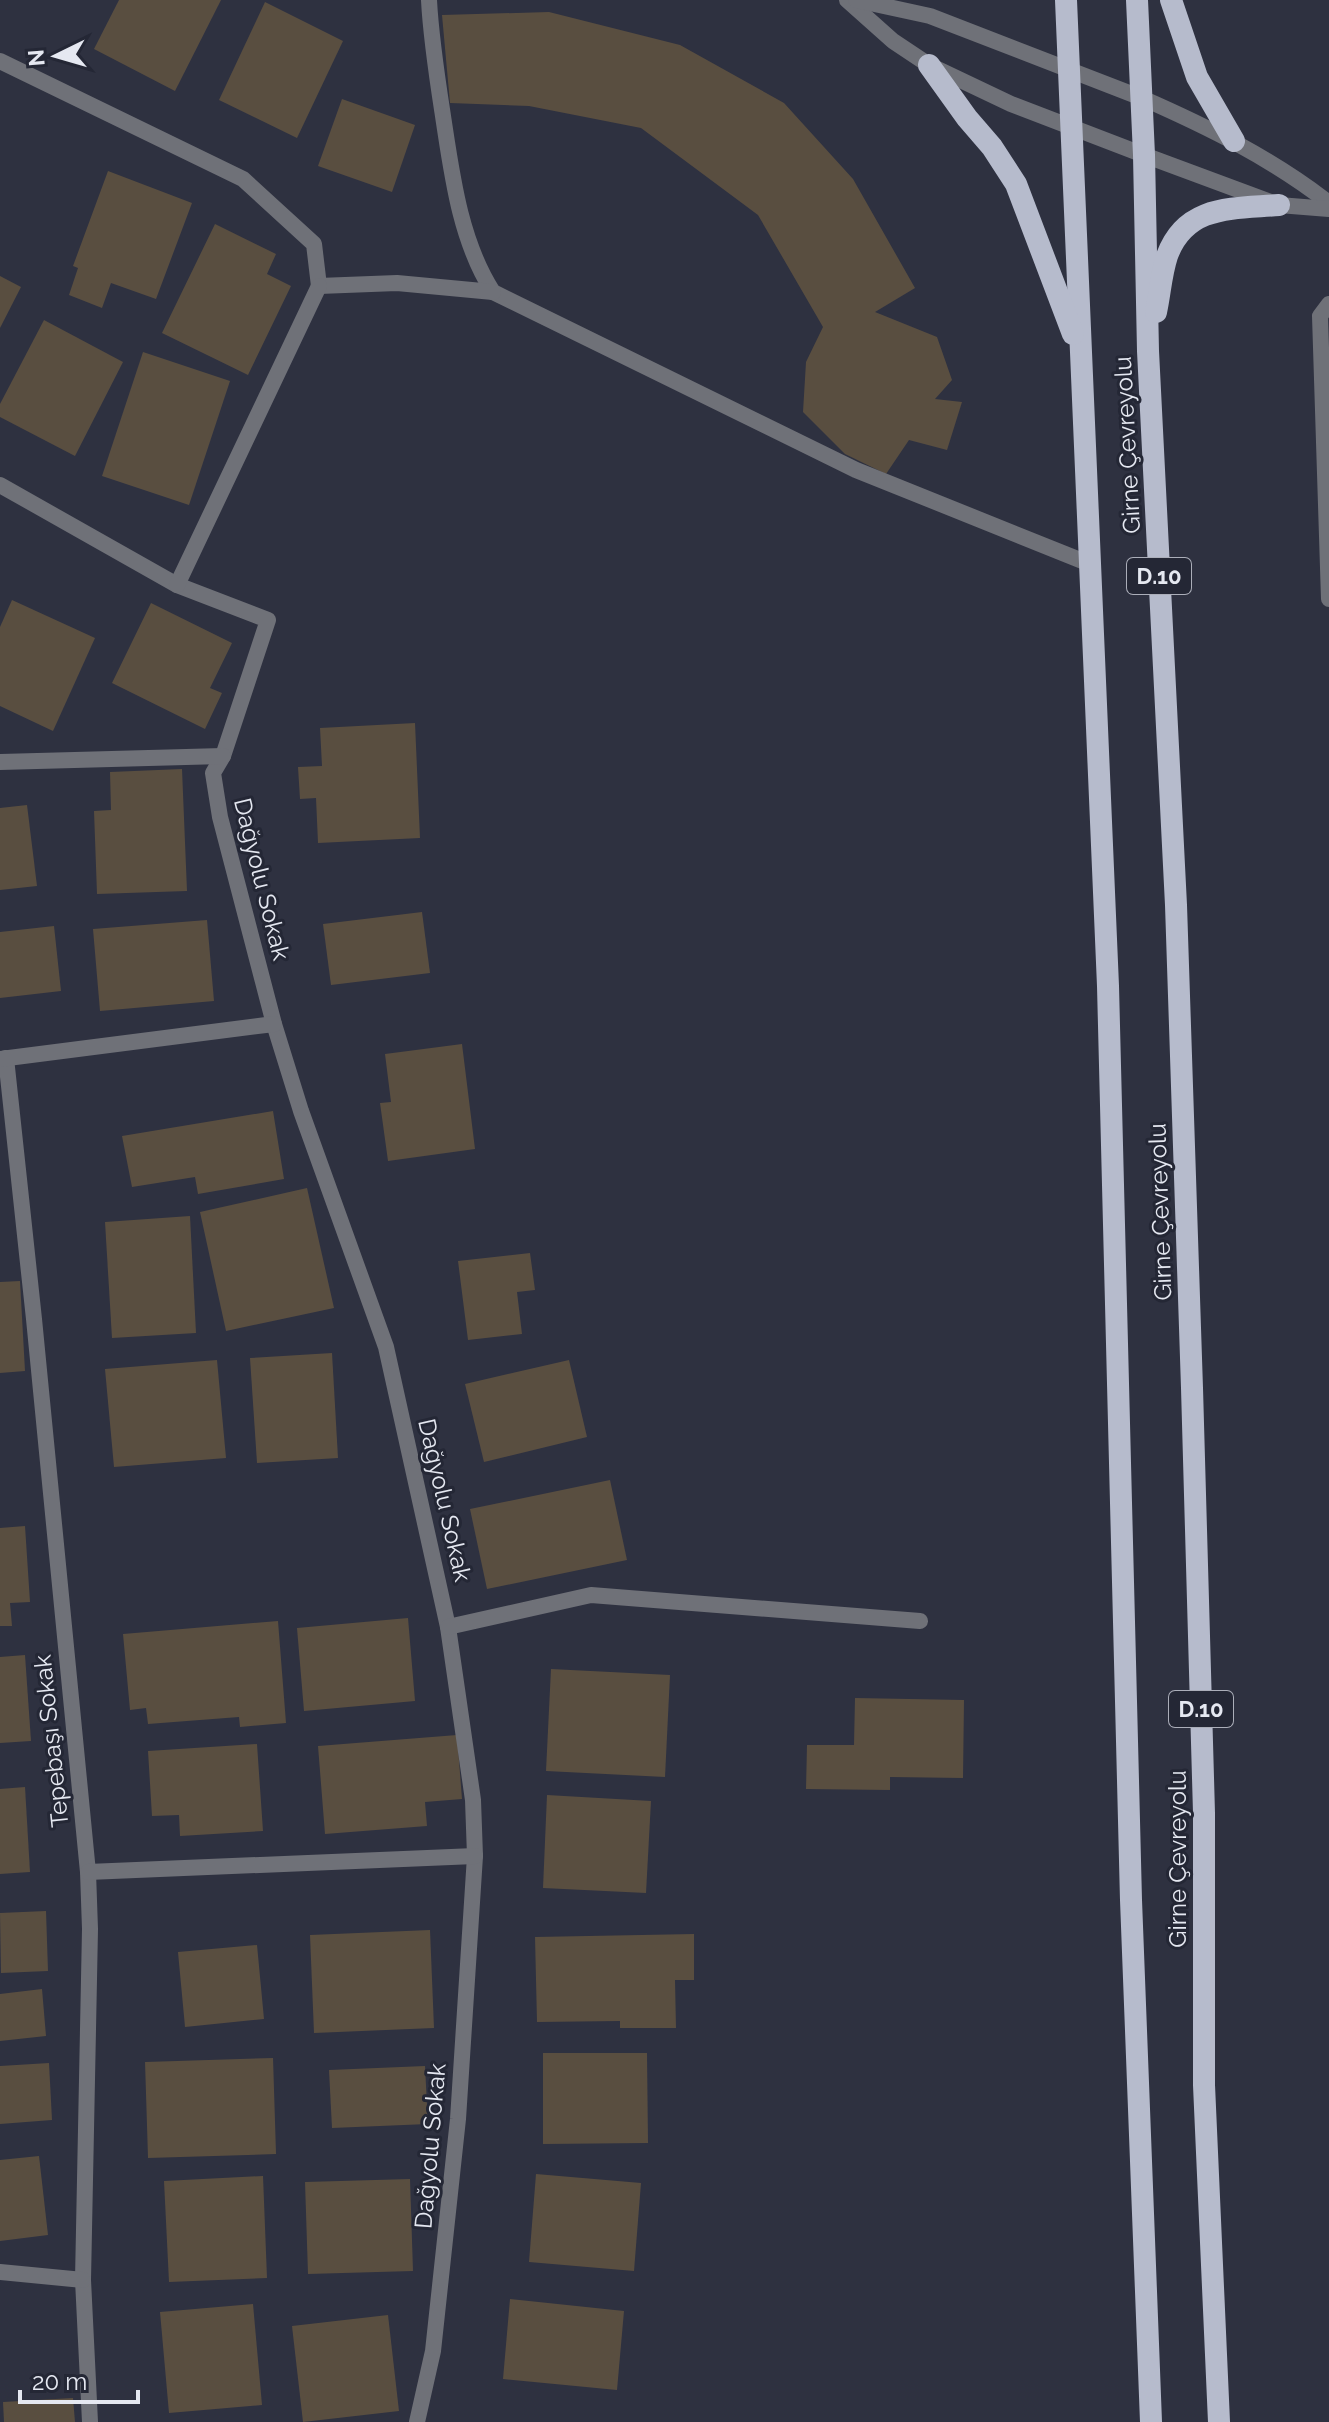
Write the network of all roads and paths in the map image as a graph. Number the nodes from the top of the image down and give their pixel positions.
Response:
1 (429, 0) edge
2 (847, 0) edge
3 (856, 0) edge
4 (1066, 0) edge
5 (1137, 0) edge
6 (1171, 0) edge
7 (0, 61) edge
8 (929, 65) junction
9 (1068, 70) junction
10 (1142, 98) junction
11 (1070, 129) junction
12 (1234, 141) junction
13 (1144, 155) junction
14 (1329, 203) edge
15 (1279, 205) junction
16 (1329, 209) edge
17 (319, 286) junction
18 (493, 292) junction
19 (1329, 304) edge
20 (1148, 351) junction
21 (1080, 354) junction
22 (0, 485) edge
23 (1090, 564) junction
24 (177, 585) junction
25 (1329, 599) edge
26 (223, 756) junction
27 (0, 762) edge
28 (274, 1024) junction
29 (3, 1059) edge
30 (920, 1621) dead end
31 (448, 1627) junction
32 (475, 1856) junction
33 (88, 1872) junction
34 (0, 2272) edge
35 (83, 2280) junction
36 (90, 2422) edge
37 (417, 2422) edge
38 (1151, 2422) edge
39 (1219, 2422) edge

1 - 18 street
2 - 8 street
3 - 9 street
4 - 9 highway, Girne Çevreyolu
5 - 10 highway, Girne Çevreyolu / D.10
6 - 12 highway
7 - 17 street
8 - 11 street
8 - 21 highway
9 - 10 street
9 - 11 highway, Girne Çevreyolu
10 - 12 street
10 - 13 highway, Girne Çevreyolu / D.10
11 - 13 street
11 - 21 highway, Girne Çevreyolu
12 - 14 street
13 - 15 street
13 - 20 highway, Girne Çevreyolu / D.10
15 - 16 street
15 - 20 highway
17 - 18 street
17 - 24 street
18 - 23 street
19 - 25 street
20 - 39 highway, Girne Çevreyolu / D.10
21 - 23 highway, Girne Çevreyolu
22 - 24 street
23 - 38 highway, Girne Çevreyolu
24 - 26 street, Dağyolu Sokak
26 - 27 street
26 - 28 street, Dağyolu Sokak
28 - 29 street
28 - 31 street, Dağyolu Sokak
29 - 33 street, Tepebaşı Sokak
30 - 31 street
31 - 32 street, Dağyolu Sokak
32 - 33 street
32 - 37 street, Dağyolu Sokak
33 - 35 street, Tepebaşı Sokak
34 - 35 street
35 - 36 street, Tepebaşı Sokak

